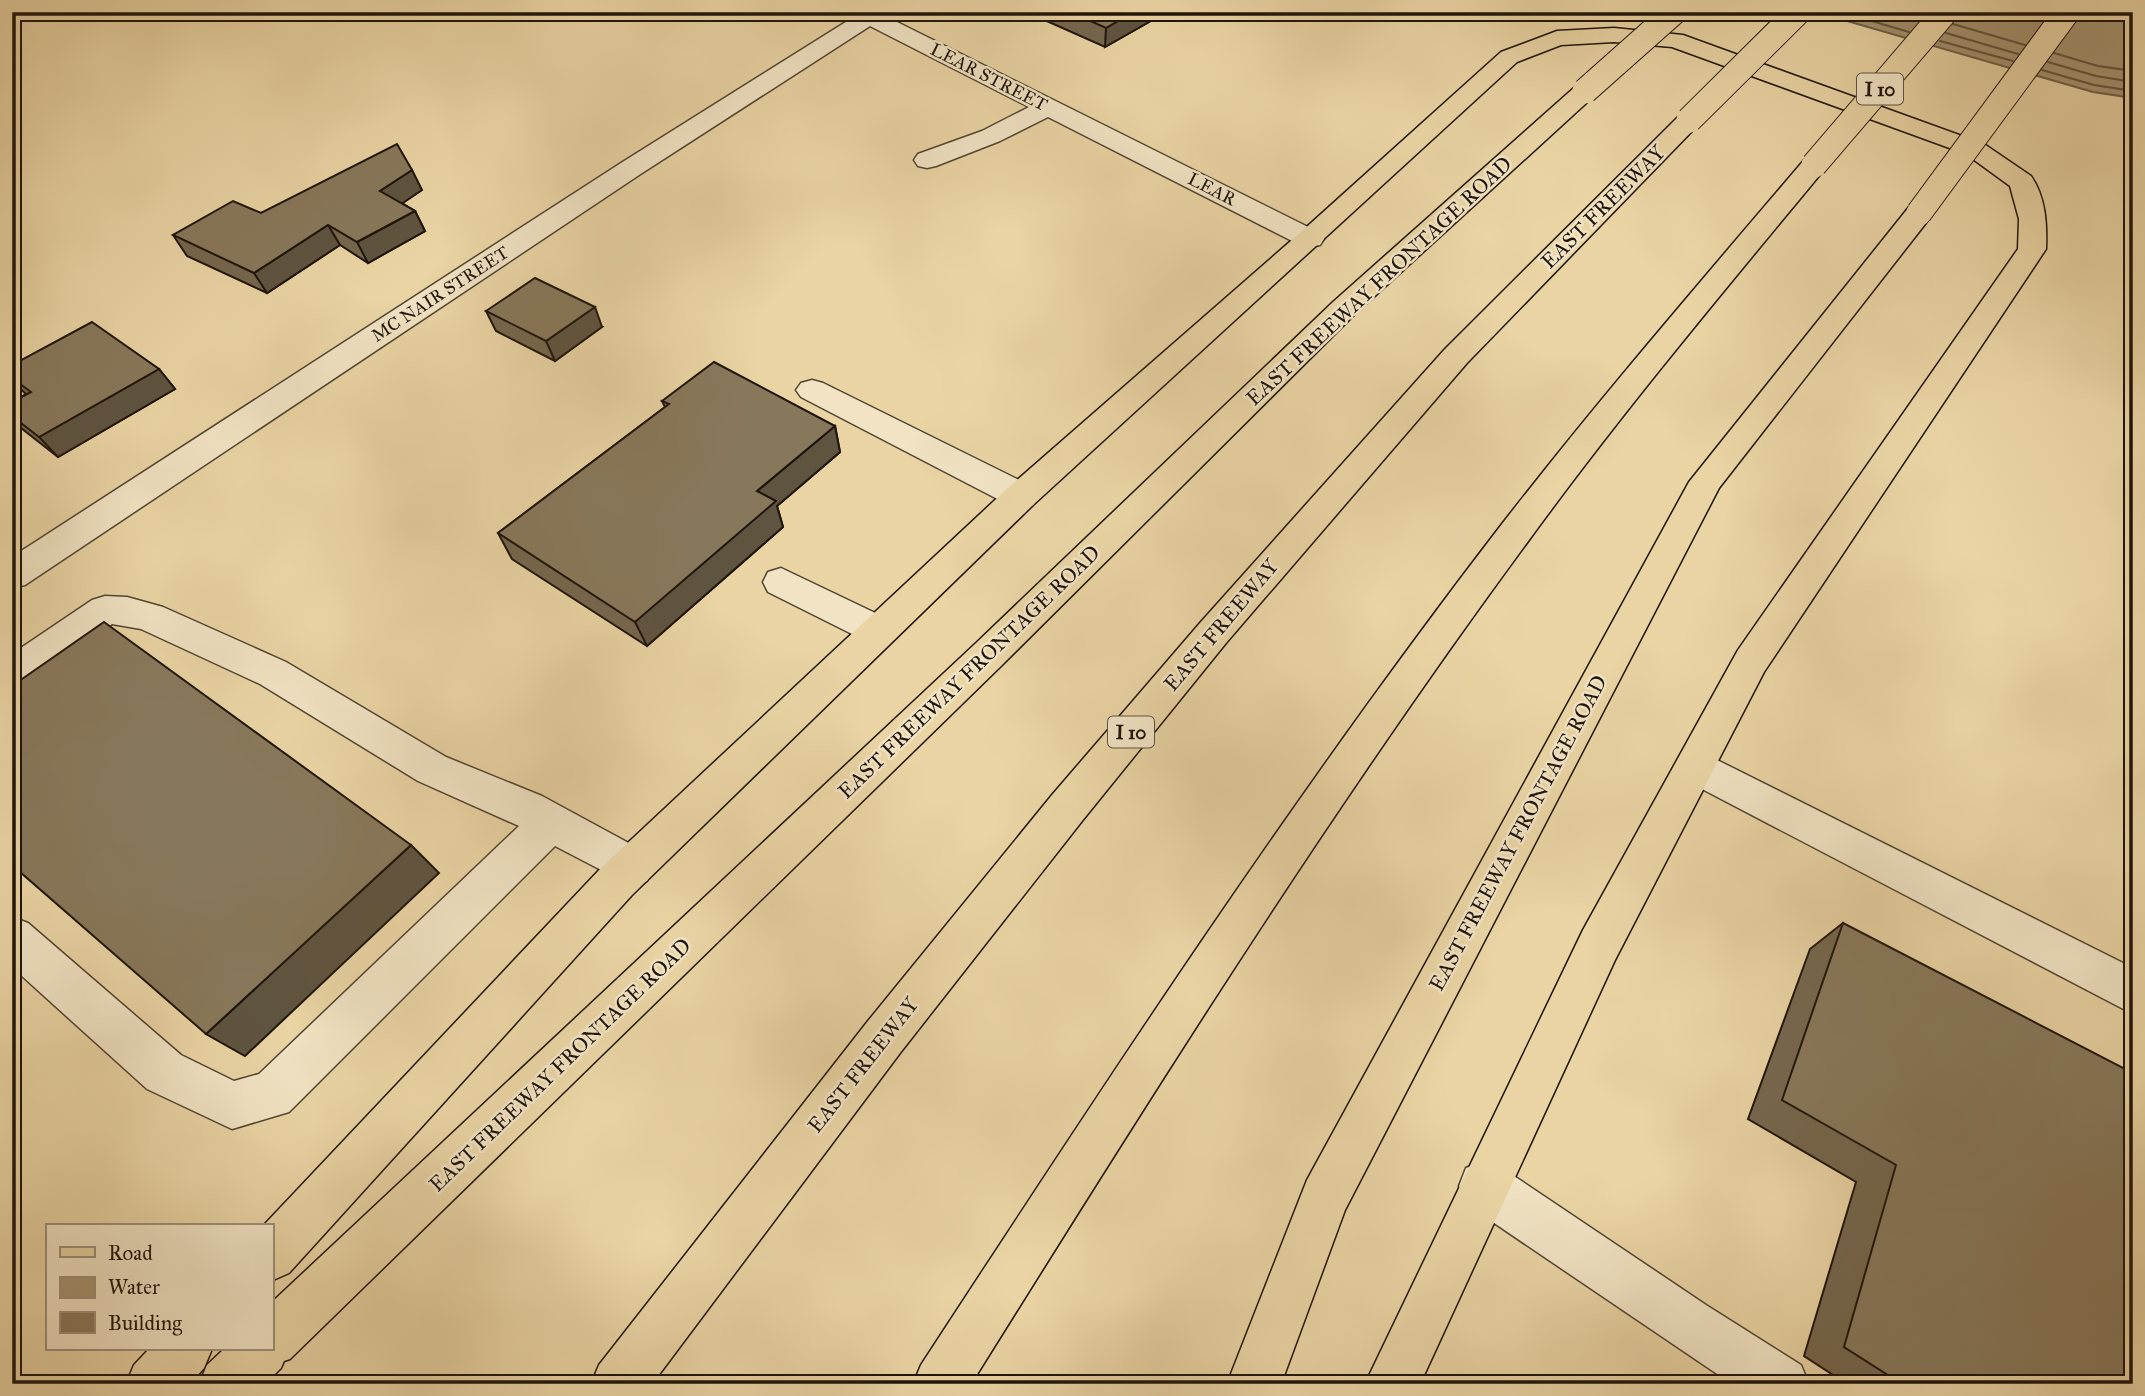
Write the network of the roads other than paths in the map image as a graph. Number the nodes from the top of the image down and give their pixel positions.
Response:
1 (1674, 12) edge
2 (1798, 12) edge
3 (1945, 12) edge
4 (2067, 12) edge
5 (874, 14) edge
6 (1049, 107) junction
7 (1113, 139) joint
8 (927, 160) dead end
9 (1310, 239) junction
10 (812, 390) dead end
11 (1021, 496) junction
12 (12, 575) edge
13 (781, 582) dead end
14 (879, 631) junction
15 (12, 674) edge
16 (1695, 766) junction
17 (551, 822) junction
18 (632, 867) junction
19 (12, 938) edge
20 (2133, 992) edge
21 (1484, 1186) junction
22 (273, 1253) edge
23 (273, 1338) edge
24 (184, 1350) edge
25 (261, 1350) edge
26 (153, 1384) edge
27 (226, 1384) edge
28 (618, 1384) edge
29 (940, 1384) edge
30 (1254, 1384) edge
31 (1392, 1384) edge
32 (1782, 1384) edge

1 - 23 main road, EAST FREEWAY FRONTAGE ROAD, bridge
2 - 28 main road, EAST FREEWAY / I 10, bridge
3 - 29 main road, I 10, bridge
4 - 30 main road, EAST FREEWAY FRONTAGE ROAD, bridge
5 - 6 street, LEAR STREET
5 - 12 street, MC NAIR STREET
6 - 7 street, LEAR STREET
6 - 8 street
7 - 9 street, LEAR
9 - 11 main road
9 - 16 main road
10 - 11 street
11 - 14 main road
13 - 14 street
14 - 18 main road
15 - 17 street
16 - 20 street
16 - 21 main road
17 - 18 street
17 - 19 street
18 - 22 main road
21 - 31 main road
21 - 32 street
24 - 26 main road
25 - 27 main road

